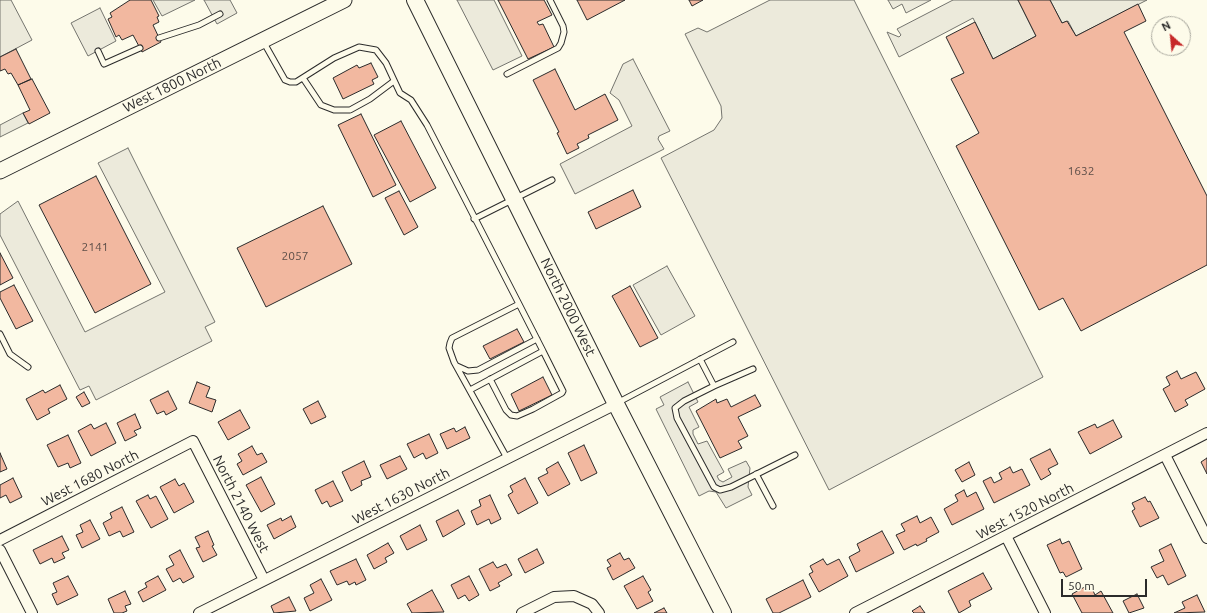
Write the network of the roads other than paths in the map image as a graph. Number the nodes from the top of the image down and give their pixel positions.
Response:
1 (344, 0) edge
2 (415, 0) edge
3 (550, 0) edge
4 (220, 14) dead end
5 (159, 38) dead end
6 (263, 40) junction
7 (140, 48) dead end
8 (98, 51) dead end
9 (507, 74) dead end
10 (303, 78) junction
11 (394, 81) junction
12 (0, 171) edge
13 (552, 180) dead end
14 (514, 199) junction
15 (474, 219) junction
16 (519, 304) junction
17 (0, 334) edge
18 (537, 339) junction
19 (733, 342) dead end
20 (543, 351) junction
21 (700, 359) junction
22 (457, 366) junction
23 (28, 367) dead end
24 (753, 369) dead end
25 (490, 379) junction
26 (714, 386) junction
27 (470, 390) junction
28 (616, 404) junction
29 (1207, 433) edge
30 (193, 441) joint
31 (795, 454) dead end
32 (1165, 455) junction
33 (507, 458) junction
34 (756, 474) junction
35 (773, 506) dead end
36 (1006, 536) junction
37 (1207, 538) edge
38 (0, 540) edge
39 (0, 550) edge
40 (264, 580) junction
41 (32, 613) edge
42 (199, 613) edge
43 (522, 613) edge
44 (599, 613) edge
45 (723, 613) edge
46 (855, 613) edge
47 (1045, 613) edge

1 - 6 main road, West 1800 North
2 - 14 main road, North 2000 West
3 - 9 lane
4 - 5 lane
6 - 10 lane
6 - 12 main road, West 1800 North
7 - 8 lane
10 - 11 lane
10 - 11 lane
11 - 15 lane
13 - 14 lane
14 - 15 lane
14 - 28 main road, North 2000 West
15 - 16 lane
16 - 18 lane
16 - 22 lane
17 - 23 lane
18 - 20 lane
18 - 22 lane
19 - 21 lane
20 - 25 lane
20 - 25 lane
21 - 26 lane
21 - 28 lane
22 - 27 lane
24 - 26 lane
25 - 27 lane
26 - 34 lane
27 - 33 lane
28 - 33 street, West 1630 North
28 - 45 main road, North 2000 West
29 - 32 street, West 1520 North
30 - 38 street, West 1680 North
30 - 40 street, North 2140 West
31 - 34 lane
32 - 36 street, West 1520 North
32 - 37 street
33 - 40 street, West 1630 North
34 - 35 lane
36 - 46 street, West 1520 North
36 - 47 street
39 - 41 street
40 - 42 street, West 1630 North
43 - 44 street

